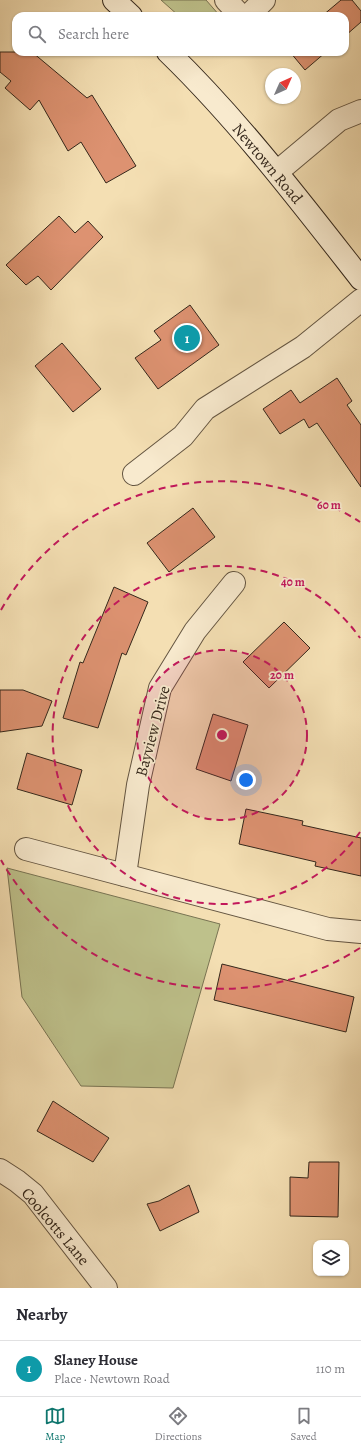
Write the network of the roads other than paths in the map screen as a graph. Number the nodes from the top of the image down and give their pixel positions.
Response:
1 (114, 0) edge
2 (226, 0) edge
3 (264, 0) edge
4 (126, 12) edge
5 (237, 12) edge
6 (252, 12) edge
7 (172, 56) edge
8 (361, 111) edge
9 (277, 172) junction
10 (361, 279) edge
11 (361, 300) edge
12 (134, 474) dead end
13 (234, 583) dead end
14 (26, 849) dead end
15 (125, 875) junction
16 (361, 932) edge
17 (0, 1170) edge
18 (106, 1288) edge

1 - 4 street
2 - 5 street
3 - 6 street
7 - 9 street, Newtown Road
8 - 9 street
9 - 10 street, Newtown Road
11 - 12 street
13 - 15 street, Bayview Drive
14 - 15 street
15 - 16 street
17 - 18 street, Coolcotts Lane

